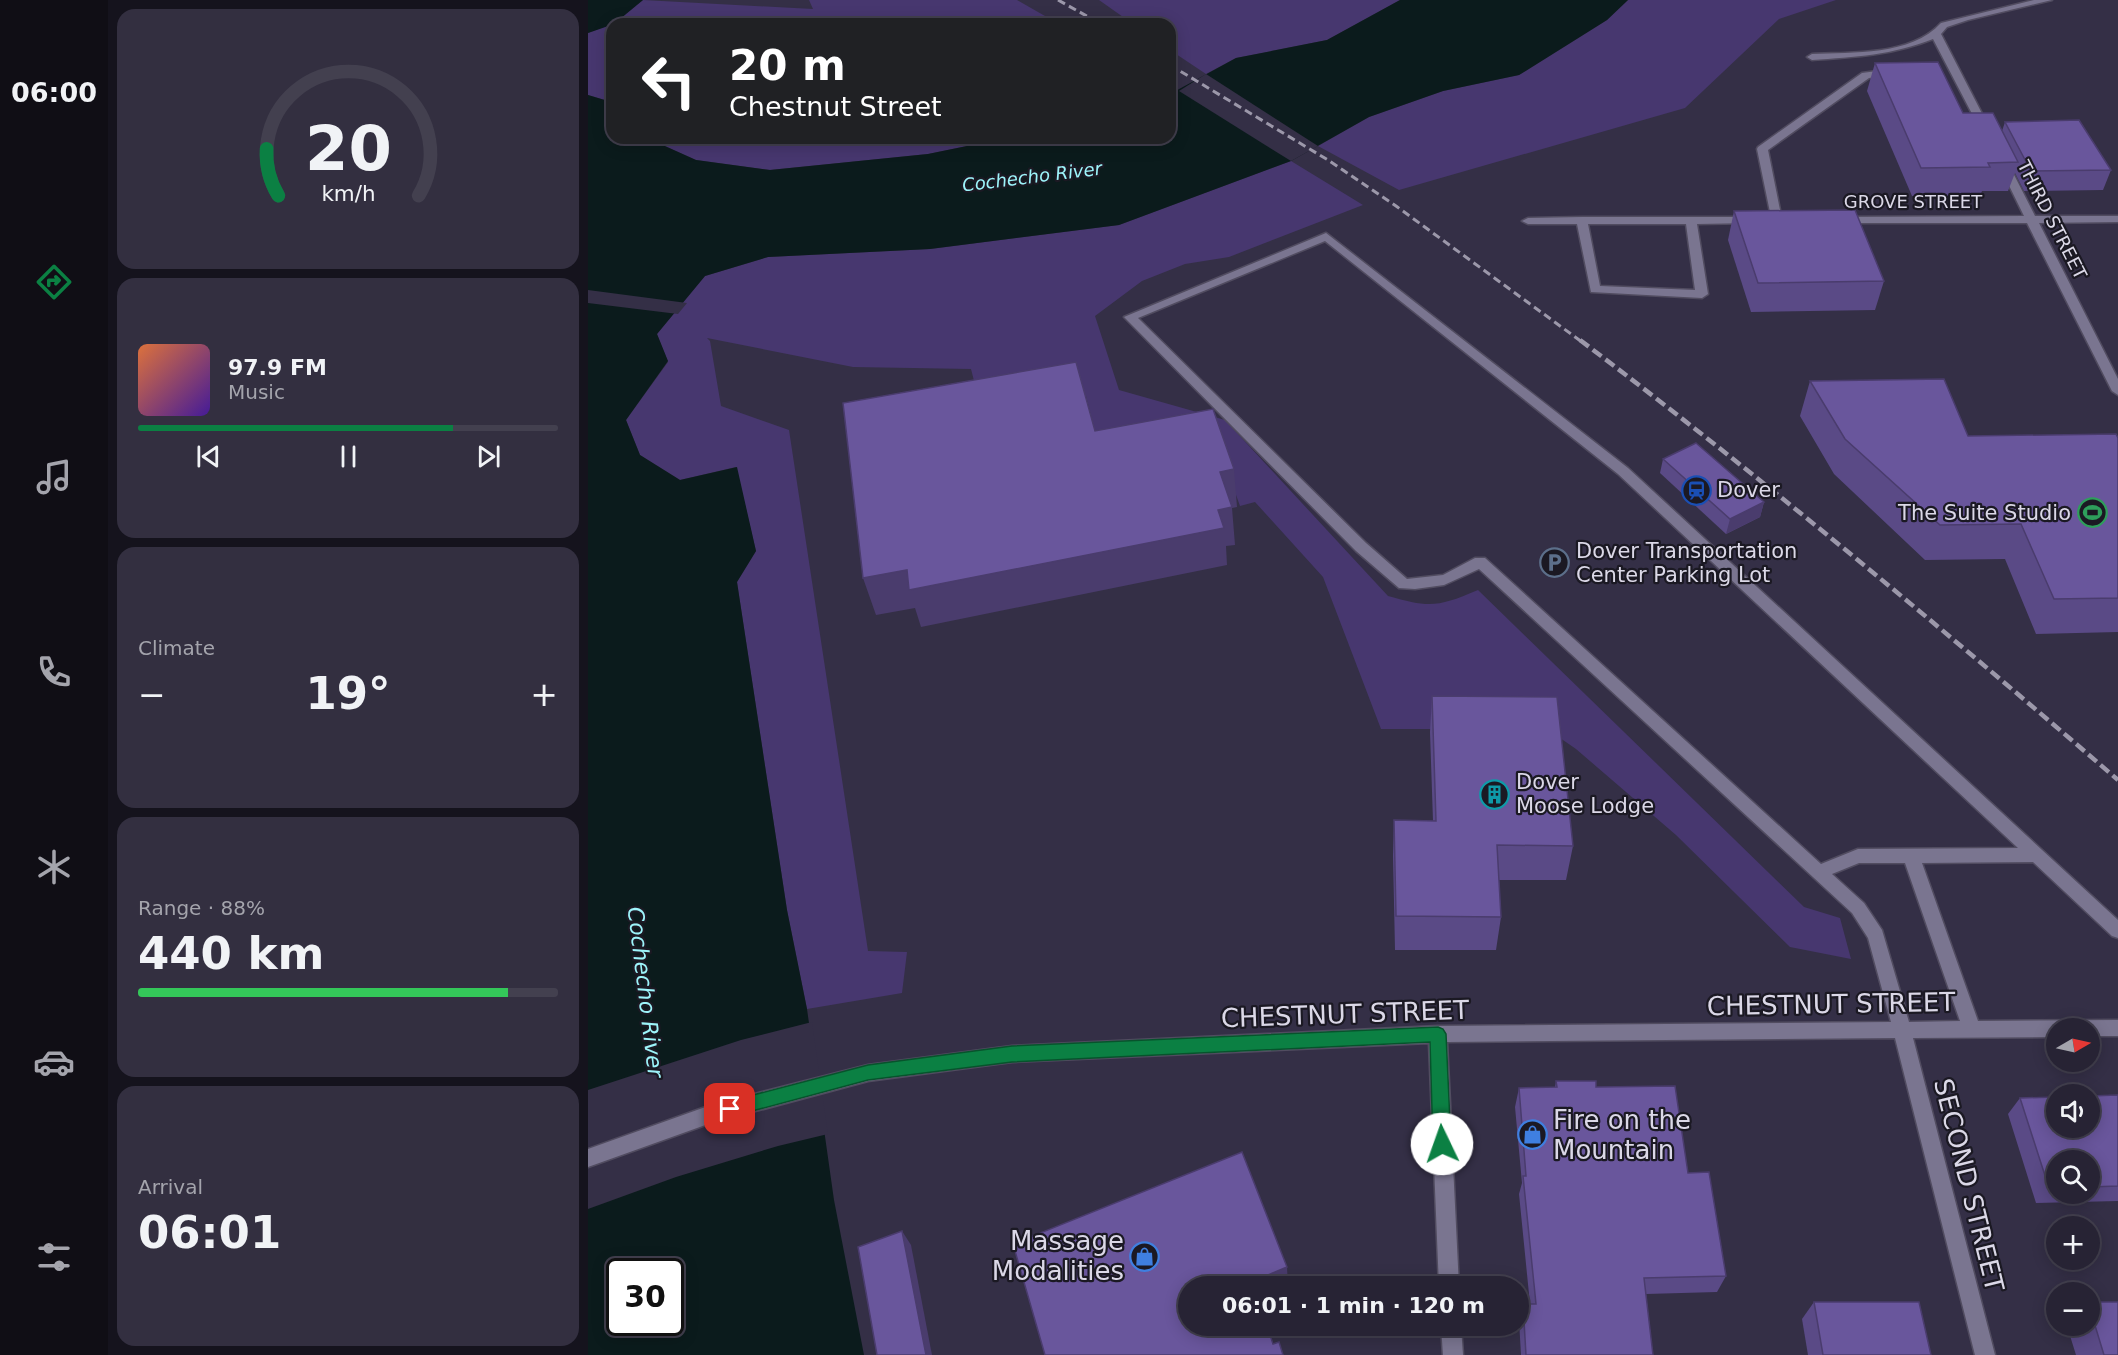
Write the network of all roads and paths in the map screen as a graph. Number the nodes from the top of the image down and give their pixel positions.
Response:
1 (2047, 0) edge
2 (1936, 34) junction
3 (1812, 57) dead end
4 (1907, 72) edge
5 (2032, 219) junction
6 (2118, 219) edge
7 (1582, 220) junction
8 (1823, 220) edge
9 (1528, 221) dead end
10 (1691, 221) junction
11 (2118, 391) edge
12 (1910, 855) junction
13 (2037, 855) junction
14 (1819, 872) junction
15 (2118, 931) edge
16 (1971, 1028) junction
17 (2118, 1028) edge
18 (1902, 1029) junction
19 (1438, 1034) junction
20 (588, 1158) edge
21 (1449, 1276) edge
22 (1985, 1355) edge

1 - 2 street
2 - 3 street
2 - 5 street, THIRD STREET
4 - 10 street
5 - 6 street, GROVE STREET
5 - 8 street, GROVE STREET
5 - 11 street, THIRD STREET
7 - 9 street
7 - 10 street
7 - 10 street
12 - 13 street
12 - 14 street
12 - 16 street
13 - 14 street, SECOND STREET
13 - 15 street
14 - 18 street, SECOND STREET
16 - 17 street, CHESTNUT STREET
16 - 18 street, CHESTNUT STREET
18 - 19 street, CHESTNUT STREET
18 - 22 street, SECOND STREET
19 - 20 street, CHESTNUT STREET
19 - 21 street

